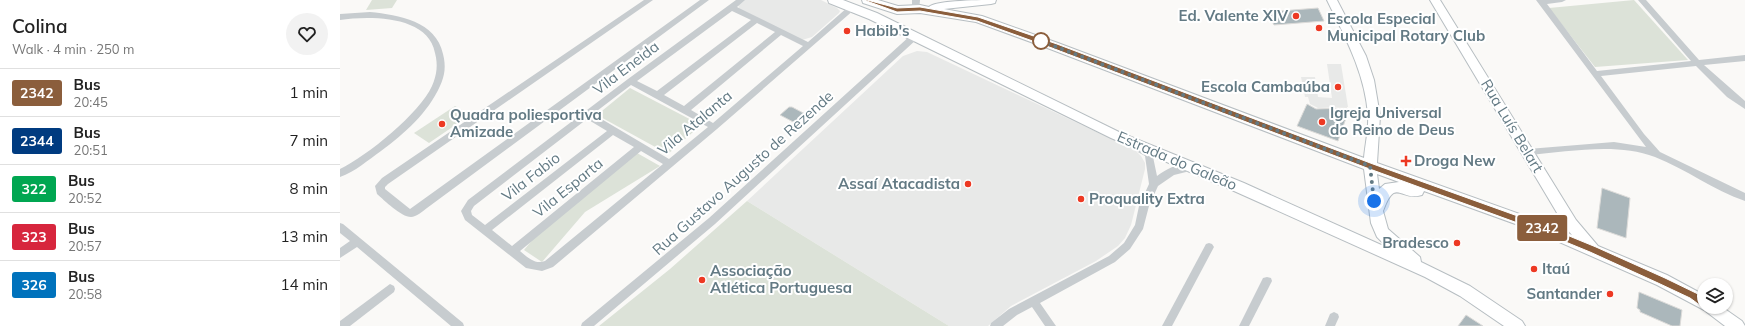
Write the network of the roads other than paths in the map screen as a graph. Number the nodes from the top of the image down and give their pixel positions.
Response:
1 (649, 0) edge
2 (705, 0) edge
3 (740, 0) edge
4 (833, 0) edge
5 (867, 0) edge
6 (990, 0) edge
7 (1332, 0) edge
8 (1435, 0) edge
9 (1562, 0) edge
10 (1642, 0) edge
11 (974, 1) edge
12 (1541, 1) edge
13 (731, 7) junction
14 (915, 7) edge
15 (852, 9) junction
16 (340, 17) edge
17 (978, 19) junction
18 (756, 20) junction
19 (780, 32) junction
20 (914, 37) junction
21 (809, 46) junction
22 (1745, 58) edge
23 (1699, 64) junction
24 (1596, 74) junction
25 (631, 81) junction
26 (658, 95) junction
27 (1745, 106) edge
28 (685, 110) junction
29 (588, 115) junction
30 (714, 127) junction
31 (613, 131) junction
32 (1115, 135) junction
33 (640, 147) junction
34 (1528, 152) junction
35 (1656, 154) junction
36 (669, 163) junction
37 (1370, 166) junction
38 (1191, 167) junction
39 (342, 174) edge
40 (1154, 184) junction
41 (1745, 197) edge
42 (1472, 203) junction
43 (1376, 212) junction
44 (340, 227) edge
45 (486, 230) junction
46 (357, 241) junction
47 (1209, 247) dead end
48 (1593, 249) junction
49 (513, 251) junction
50 (340, 254) edge
51 (1430, 273) junction
52 (1267, 281) dead end
53 (390, 289) dead end
54 (1697, 298) edge
55 (1033, 301) junction
56 (1720, 314) edge
57 (342, 326) edge
58 (459, 326) edge
59 (586, 326) edge
60 (995, 326) edge
61 (1051, 326) edge
62 (1167, 326) edge
63 (1244, 326) edge
64 (1517, 326) edge
65 (1737, 326) edge

1 - 2 street
3 - 13 street, Vila Eneida
4 - 15 main road, Estrada do Galeão
5 - 14 main road
6 - 11 main road
7 - 37 main road
8 - 34 main road, Rua Luís Belart
9 - 12 street
10 - 23 street
11 - 14 main road
11 - 17 main road
12 - 24 street
13 - 18 street
13 - 25 street, Vila Eneida
14 - 17 main road
15 - 20 main road, Estrada do Galeão
15 - 21 street, Vila Atalanta
16 - 39 street
17 - 37 main road
18 - 19 street
18 - 26 street
19 - 21 street
19 - 28 street
20 - 32 main road, Estrada do Galeão
20 - 59 street, Rua Gustavo Augusto de Rezende
21 - 30 street, Vila Atalanta
22 - 23 street
23 - 24 street
23 - 27 street
24 - 35 street
25 - 26 street
25 - 29 street, Vila Eneida
26 - 28 street
28 - 30 street
29 - 31 street
29 - 45 street, Vila Eneida
30 - 36 street, Vila Atalanta
31 - 33 street
31 - 45 street, Vila Fabio
32 - 38 main road, Estrada do Galeão
32 - 40 street
33 - 36 street
33 - 49 street, Vila Esparta
34 - 35 street
34 - 48 main road, Rua Luís Belart
35 - 41 street
36 - 49 street, Vila Atalanta
37 - 42 main road
37 - 43 main road
38 - 40 street
38 - 51 main road, Estrada do Galeão
40 - 55 street
42 - 43 main road
42 - 48 main road
43 - 51 main road
44 - 46 street
45 - 49 street
46 - 50 street
46 - 58 street
47 - 62 street
48 - 54 main road
51 - 64 main road, Estrada do Galeão
52 - 63 street
53 - 57 street
55 - 60 street
55 - 61 street
56 - 65 main road

